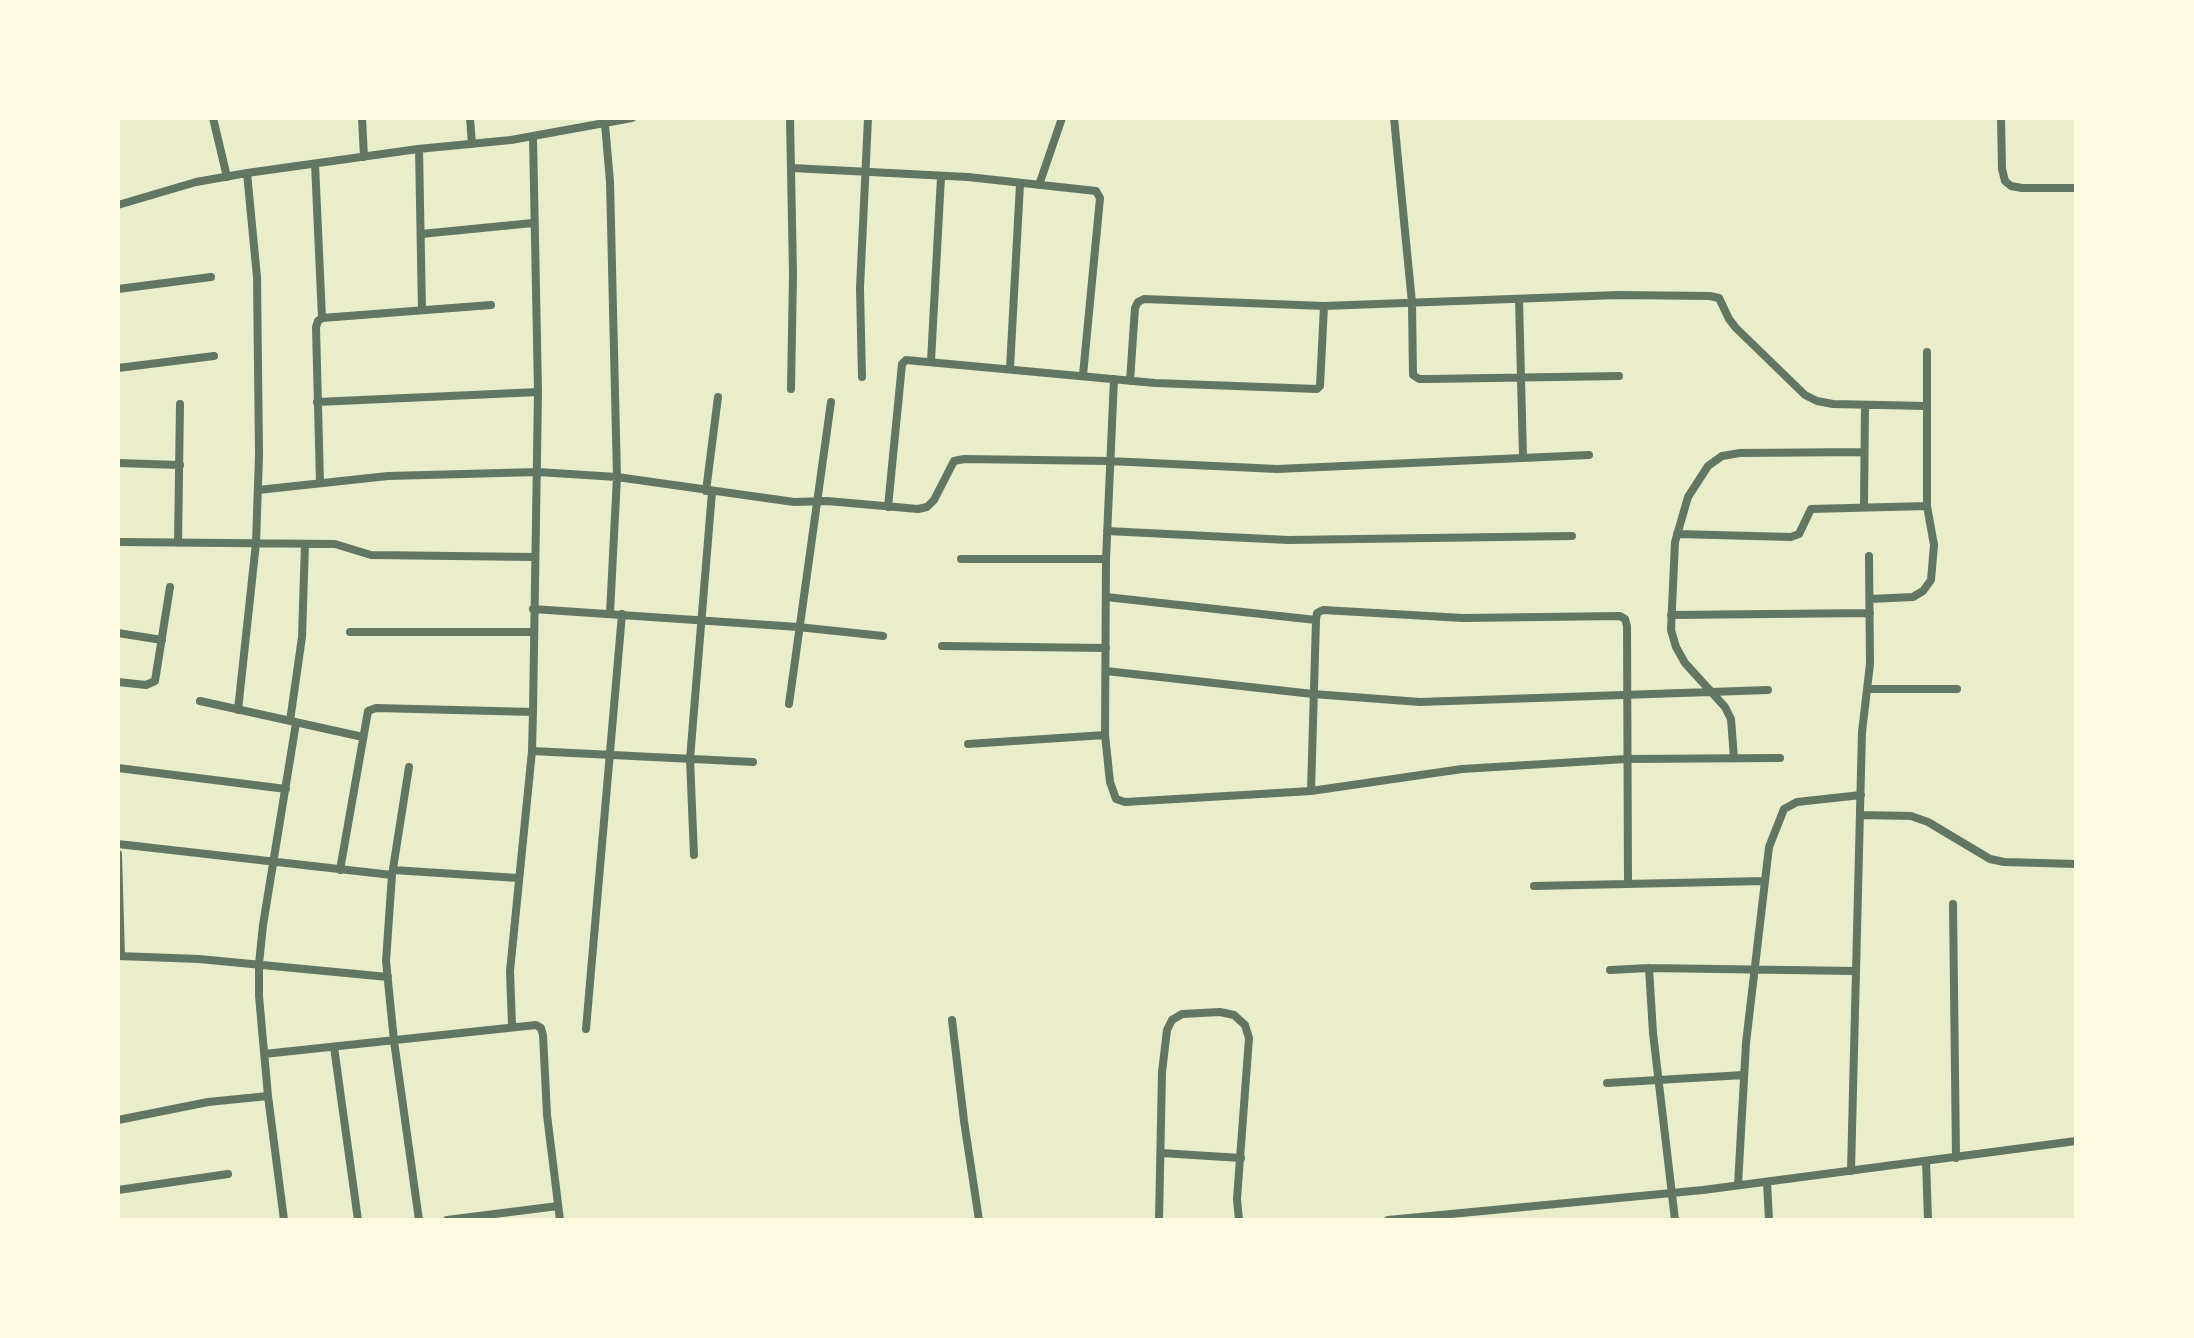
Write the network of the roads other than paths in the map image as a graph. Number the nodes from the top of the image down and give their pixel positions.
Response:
1 (213, 118) edge
2 (362, 118) edge
3 (470, 118) edge
4 (580, 118) edge
5 (632, 118) edge
6 (790, 118) edge
7 (868, 118) edge
8 (1062, 118) edge
9 (1394, 118) edge
10 (2001, 118) edge
11 (605, 124) junction
12 (581, 128) junction
13 (533, 136) junction
14 (472, 144) junction
15 (419, 149) junction
16 (364, 157) junction
17 (315, 164) junction
18 (792, 168) junction
19 (866, 172) junction
20 (247, 173) junction
21 (227, 177) junction
22 (941, 177) junction
23 (1020, 184) junction
24 (1039, 185) junction
25 (2076, 188) edge
26 (118, 205) edge
27 (533, 223) junction
28 (421, 234) junction
29 (211, 277) dead end
30 (118, 289) edge
31 (1519, 299) junction
32 (1412, 303) junction
33 (491, 305) dead end
34 (1324, 306) junction
35 (422, 310) junction
36 (322, 318) junction
37 (1927, 352) dead end
38 (214, 356) dead end
39 (931, 361) junction
40 (118, 368) edge
41 (1010, 368) junction
42 (1083, 375) junction
43 (1619, 376) dead end
44 (862, 377) dead end
45 (1521, 377) junction
46 (1114, 379) junction
47 (1130, 381) junction
48 (791, 389) dead end
49 (538, 392) junction
50 (718, 397) dead end
51 (317, 402) junction
52 (831, 402) dead end
53 (180, 404) dead end
54 (1865, 405) junction
55 (1926, 406) junction
56 (1864, 452) junction
57 (1589, 455) dead end
58 (1523, 457) junction
59 (1109, 461) junction
60 (118, 463) edge
61 (180, 465) junction
62 (538, 472) junction
63 (617, 477) junction
64 (320, 483) junction
65 (258, 490) junction
66 (709, 492) junction
67 (817, 502) junction
68 (1864, 506) junction
69 (1927, 506) junction
70 (888, 507) junction
71 (1107, 531) junction
72 (1677, 534) junction
73 (1572, 536) dead end
74 (118, 542) edge
75 (178, 543) junction
76 (256, 543) junction
77 (305, 544) junction
78 (1869, 556) dead end
79 (534, 557) junction
80 (961, 559) dead end
81 (1106, 559) junction
82 (170, 587) dead end
83 (1106, 597) junction
84 (1870, 599) junction
85 (533, 609) junction
86 (610, 613) junction
87 (1870, 613) junction
88 (622, 614) junction
89 (1671, 615) junction
90 (702, 620) junction
91 (1316, 620) junction
92 (798, 627) junction
93 (350, 632) dead end
94 (533, 632) junction
95 (118, 633) edge
96 (883, 636) dead end
97 (162, 640) junction
98 (942, 646) dead end
99 (1106, 648) junction
100 (1106, 671) junction
101 (118, 682) edge
102 (1867, 689) junction
103 (1957, 689) dead end
104 (1768, 690) dead end
105 (1712, 691) junction
106 (1626, 693) junction
107 (1313, 694) junction
108 (200, 701) dead end
109 (789, 704) dead end
110 (238, 710) junction
111 (533, 712) junction
112 (293, 722) junction
113 (1105, 735) junction
114 (363, 737) junction
115 (968, 744) dead end
116 (532, 751) junction
117 (609, 755) junction
118 (1734, 758) junction
119 (1780, 758) dead end
120 (690, 759) junction
121 (1626, 759) junction
122 (753, 762) dead end
123 (409, 767) dead end
124 (118, 768) edge
125 (286, 789) junction
126 (1311, 791) junction
127 (1861, 795) junction
128 (1860, 815) junction
129 (118, 844) edge
130 (118, 854) edge
131 (694, 855) dead end
132 (274, 861) junction
133 (2076, 864) edge
134 (340, 870) junction
135 (393, 873) junction
136 (518, 878) junction
137 (1764, 881) junction
138 (1628, 884) junction
139 (1534, 886) dead end
140 (1953, 904) dead end
141 (119, 956) edge
142 (259, 964) junction
143 (1649, 968) junction
144 (1754, 969) junction
145 (1610, 970) dead end
146 (1855, 971) junction
147 (388, 977) junction
148 (952, 1020) dead end
149 (512, 1026) junction
150 (586, 1029) dead end
151 (394, 1041) junction
152 (334, 1047) junction
153 (264, 1054) junction
154 (1744, 1075) junction
155 (1658, 1078) junction
156 (1607, 1083) dead end
157 (268, 1096) junction
158 (118, 1120) edge
159 (2075, 1144) edge
160 (1161, 1153) junction
161 (1241, 1158) junction
162 (1956, 1158) junction
163 (1926, 1161) junction
164 (1851, 1171) junction
165 (228, 1174) dead end
166 (1767, 1182) junction
167 (1738, 1185) junction
168 (118, 1190) edge
169 (1673, 1192) junction
170 (558, 1206) junction
171 (284, 1220) edge
172 (358, 1220) edge
173 (419, 1220) edge
174 (447, 1220) edge
175 (560, 1220) edge
176 (979, 1220) edge
177 (1159, 1220) edge
178 (1239, 1220) edge
179 (1388, 1220) edge
180 (1675, 1220) edge
181 (1769, 1220) edge
182 (1928, 1220) edge

1 - 21 street
2 - 16 street
3 - 14 street
4 - 12 street
5 - 11 street
6 - 18 street
7 - 19 street
8 - 24 street
9 - 32 street
10 - 25 street
11 - 12 street
11 - 63 street
12 - 13 street
13 - 14 street
13 - 27 street
14 - 15 street
15 - 16 street
15 - 28 street
16 - 17 street
17 - 20 street
17 - 36 street
18 - 19 street
18 - 48 street
19 - 22 street
19 - 44 street
20 - 21 street
20 - 65 street
21 - 26 street
22 - 23 street
22 - 39 street
23 - 24 street
23 - 41 street
24 - 42 street
27 - 28 street
27 - 49 street
28 - 35 street
29 - 30 street
31 - 32 street
31 - 45 street
31 - 54 street
32 - 34 street
32 - 45 street
33 - 35 street
34 - 47 street
34 - 47 street
35 - 36 street
36 - 51 street
37 - 55 street
38 - 40 street
39 - 41 street
39 - 70 street
41 - 42 street
42 - 46 street
43 - 45 street
45 - 58 street
46 - 47 street
46 - 59 street
49 - 51 street
49 - 62 street
50 - 66 street
51 - 64 street
52 - 67 street
53 - 61 street
54 - 55 street
54 - 56 street
55 - 69 street
56 - 68 street
56 - 72 street
57 - 58 street
58 - 59 street
59 - 70 street
59 - 71 street
60 - 61 street
61 - 75 street
62 - 63 street
62 - 64 street
62 - 79 street
63 - 66 street
63 - 86 street
64 - 65 street
65 - 76 street
66 - 67 street
66 - 90 street
67 - 70 street
67 - 92 street
68 - 69 street
68 - 72 street
69 - 84 street
71 - 73 street
71 - 81 street
72 - 89 street
74 - 75 street
75 - 76 street
76 - 77 street
76 - 110 street
77 - 79 street
77 - 112 street
78 - 84 street
79 - 85 street
80 - 81 street
81 - 83 street
82 - 97 street
83 - 91 street
83 - 99 street
84 - 87 street
85 - 86 street
85 - 94 street
86 - 88 street
87 - 89 street
87 - 102 street
88 - 90 street
88 - 117 street
89 - 105 street
90 - 92 street
90 - 120 street
91 - 106 street
91 - 107 street
92 - 96 street
92 - 109 street
93 - 94 street
94 - 111 street
95 - 97 street
97 - 101 street
98 - 99 street
99 - 100 street
100 - 107 street
100 - 113 street
102 - 103 street
102 - 127 street
104 - 105 street
105 - 106 street
105 - 118 street
106 - 107 street
106 - 121 street
107 - 126 street
108 - 110 street
110 - 112 street
111 - 114 street
111 - 116 street
112 - 114 street
112 - 125 street
113 - 115 street
113 - 126 street
114 - 134 street
116 - 117 street
116 - 136 street
117 - 120 street
117 - 150 street
118 - 119 street
118 - 121 street
120 - 122 street
120 - 131 street
121 - 126 street
121 - 138 street
123 - 135 street
124 - 125 street
125 - 132 street
127 - 128 street
127 - 137 street
128 - 133 street
128 - 146 street
129 - 132 street
130 - 141 street
132 - 134 street
132 - 142 street
134 - 135 street
135 - 136 street
135 - 147 street
136 - 149 street
137 - 138 street
137 - 144 street
138 - 139 street
140 - 162 street
141 - 142 street
142 - 147 street
142 - 153 street
143 - 144 street
143 - 145 street
143 - 155 street
144 - 146 street
144 - 154 street
146 - 164 street
147 - 151 street
148 - 176 street
149 - 151 street
149 - 170 street
151 - 152 street
151 - 173 street
152 - 153 street
152 - 172 street
153 - 157 street
154 - 155 street
154 - 167 street
155 - 156 street
155 - 169 street
157 - 158 street
157 - 171 street
159 - 162 street
160 - 161 street
160 - 161 street
160 - 177 street
161 - 178 street
162 - 163 street
163 - 164 street
163 - 182 street
164 - 166 street
165 - 168 street
166 - 167 street
166 - 181 street
167 - 169 street
169 - 179 street
169 - 180 street
170 - 174 street
170 - 175 street

